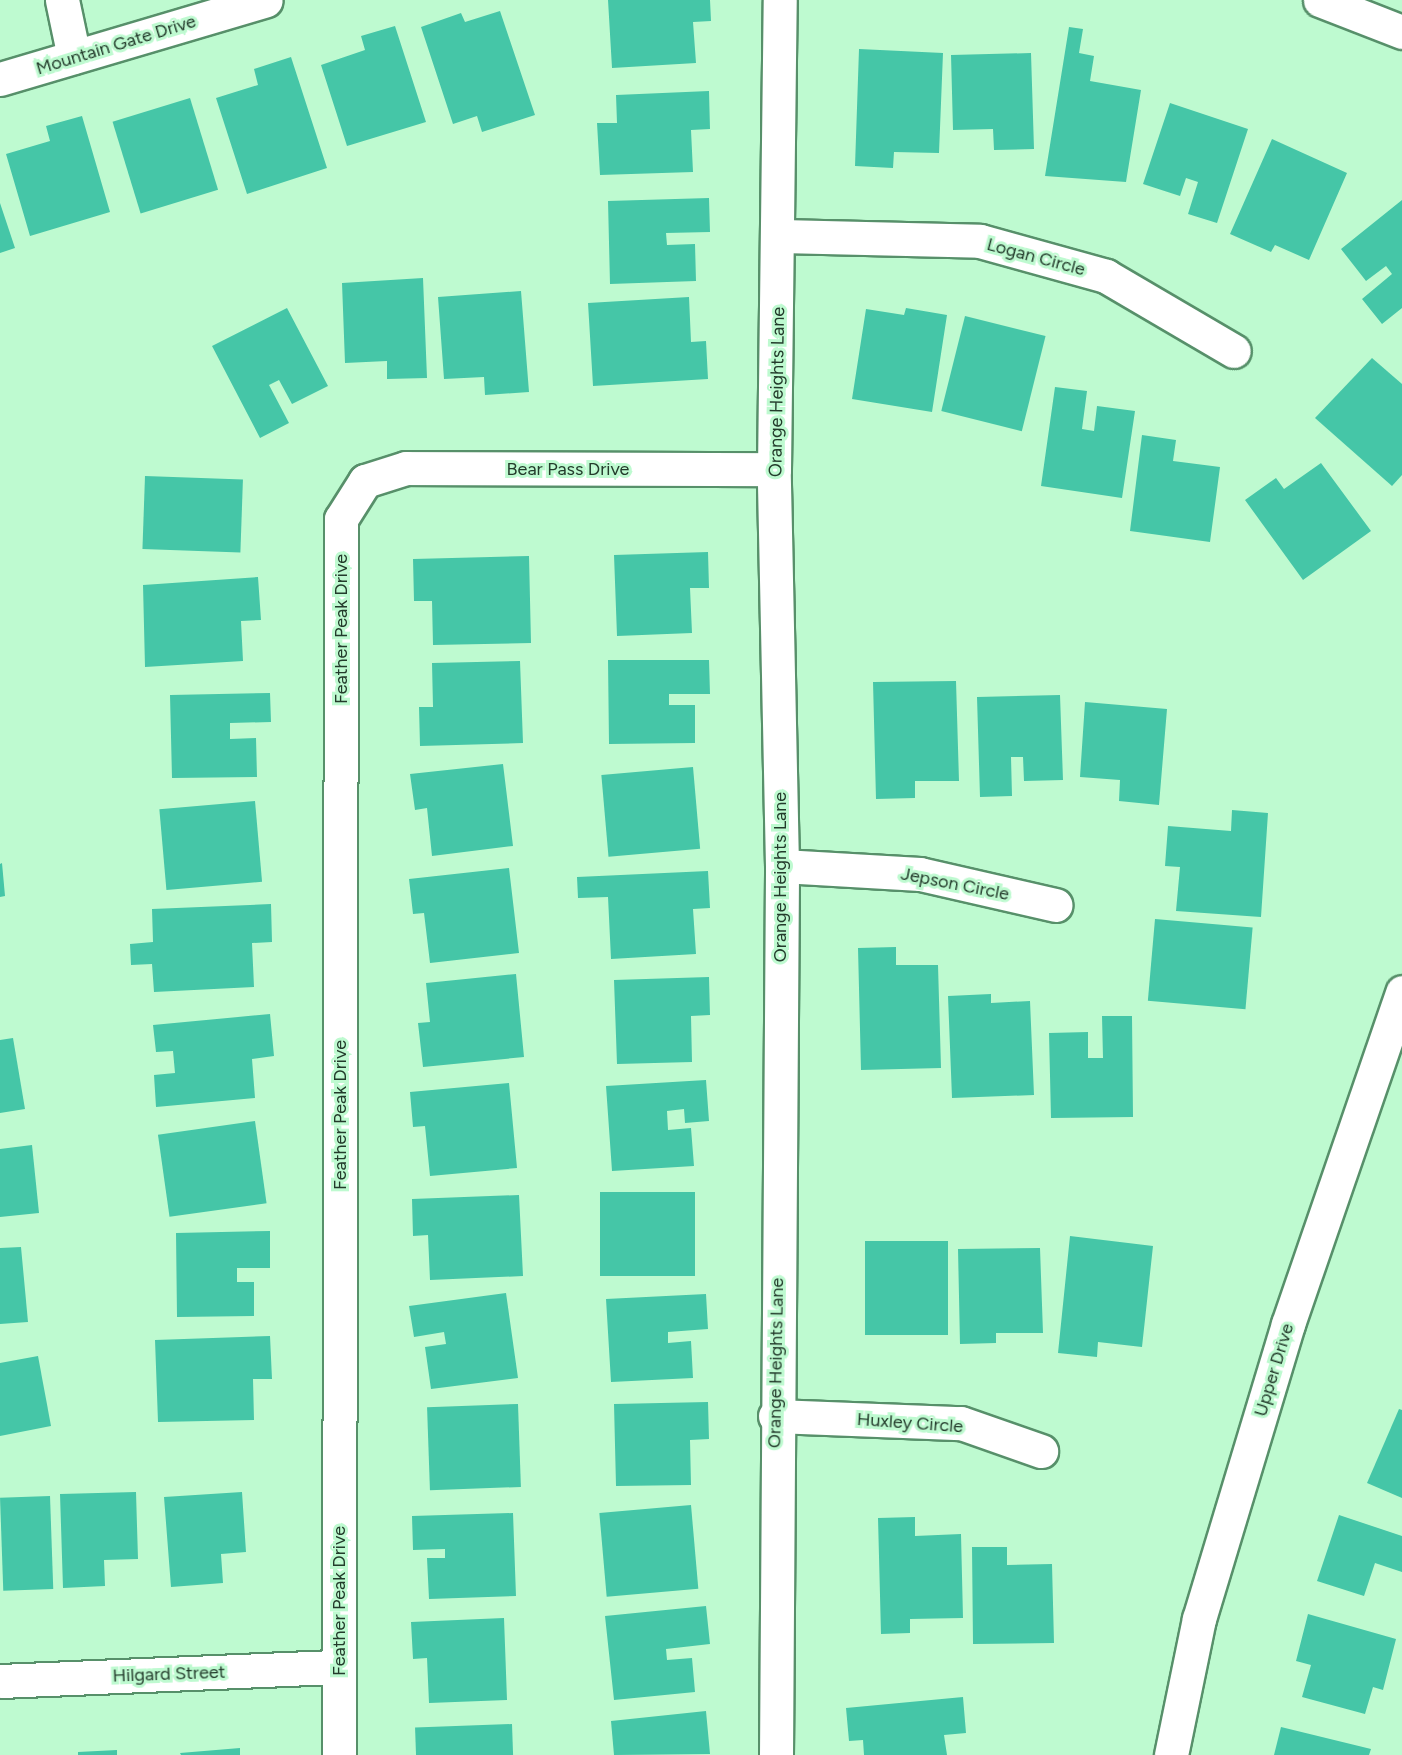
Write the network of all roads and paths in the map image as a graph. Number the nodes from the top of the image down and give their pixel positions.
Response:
1 (62, 0) edge
2 (266, 0) edge
3 (780, 0) edge
4 (1320, 0) edge
5 (1402, 32) edge
6 (74, 57) junction
7 (0, 79) edge
8 (781, 236) junction
9 (1234, 351) dead end
10 (774, 469) junction
11 (364, 481) joint
12 (782, 866) junction
13 (1054, 905) dead end
14 (1402, 992) edge
15 (775, 1416) junction
16 (1041, 1451) dead end
17 (339, 1667) junction
18 (0, 1681) edge
19 (339, 1755) edge
20 (776, 1755) edge
21 (1171, 1755) edge

1 - 6 street
2 - 6 street, Mountain Gate Drive
3 - 8 street, Orange Heights Lane
4 - 5 street
6 - 7 street, Mountain Gate Drive
8 - 9 street, Logan Circle
8 - 10 street, Orange Heights Lane
10 - 11 street, Bear Pass Drive
10 - 12 street, Orange Heights Lane
11 - 17 street, Feather Peak Drive
12 - 13 street, Jepson Circle
12 - 15 street, Orange Heights Lane
14 - 21 street, Upper Drive
15 - 16 street, Huxley Circle
15 - 20 street, Orange Heights Lane
17 - 18 street, Hilgard Street
17 - 19 street, Feather Peak Drive

